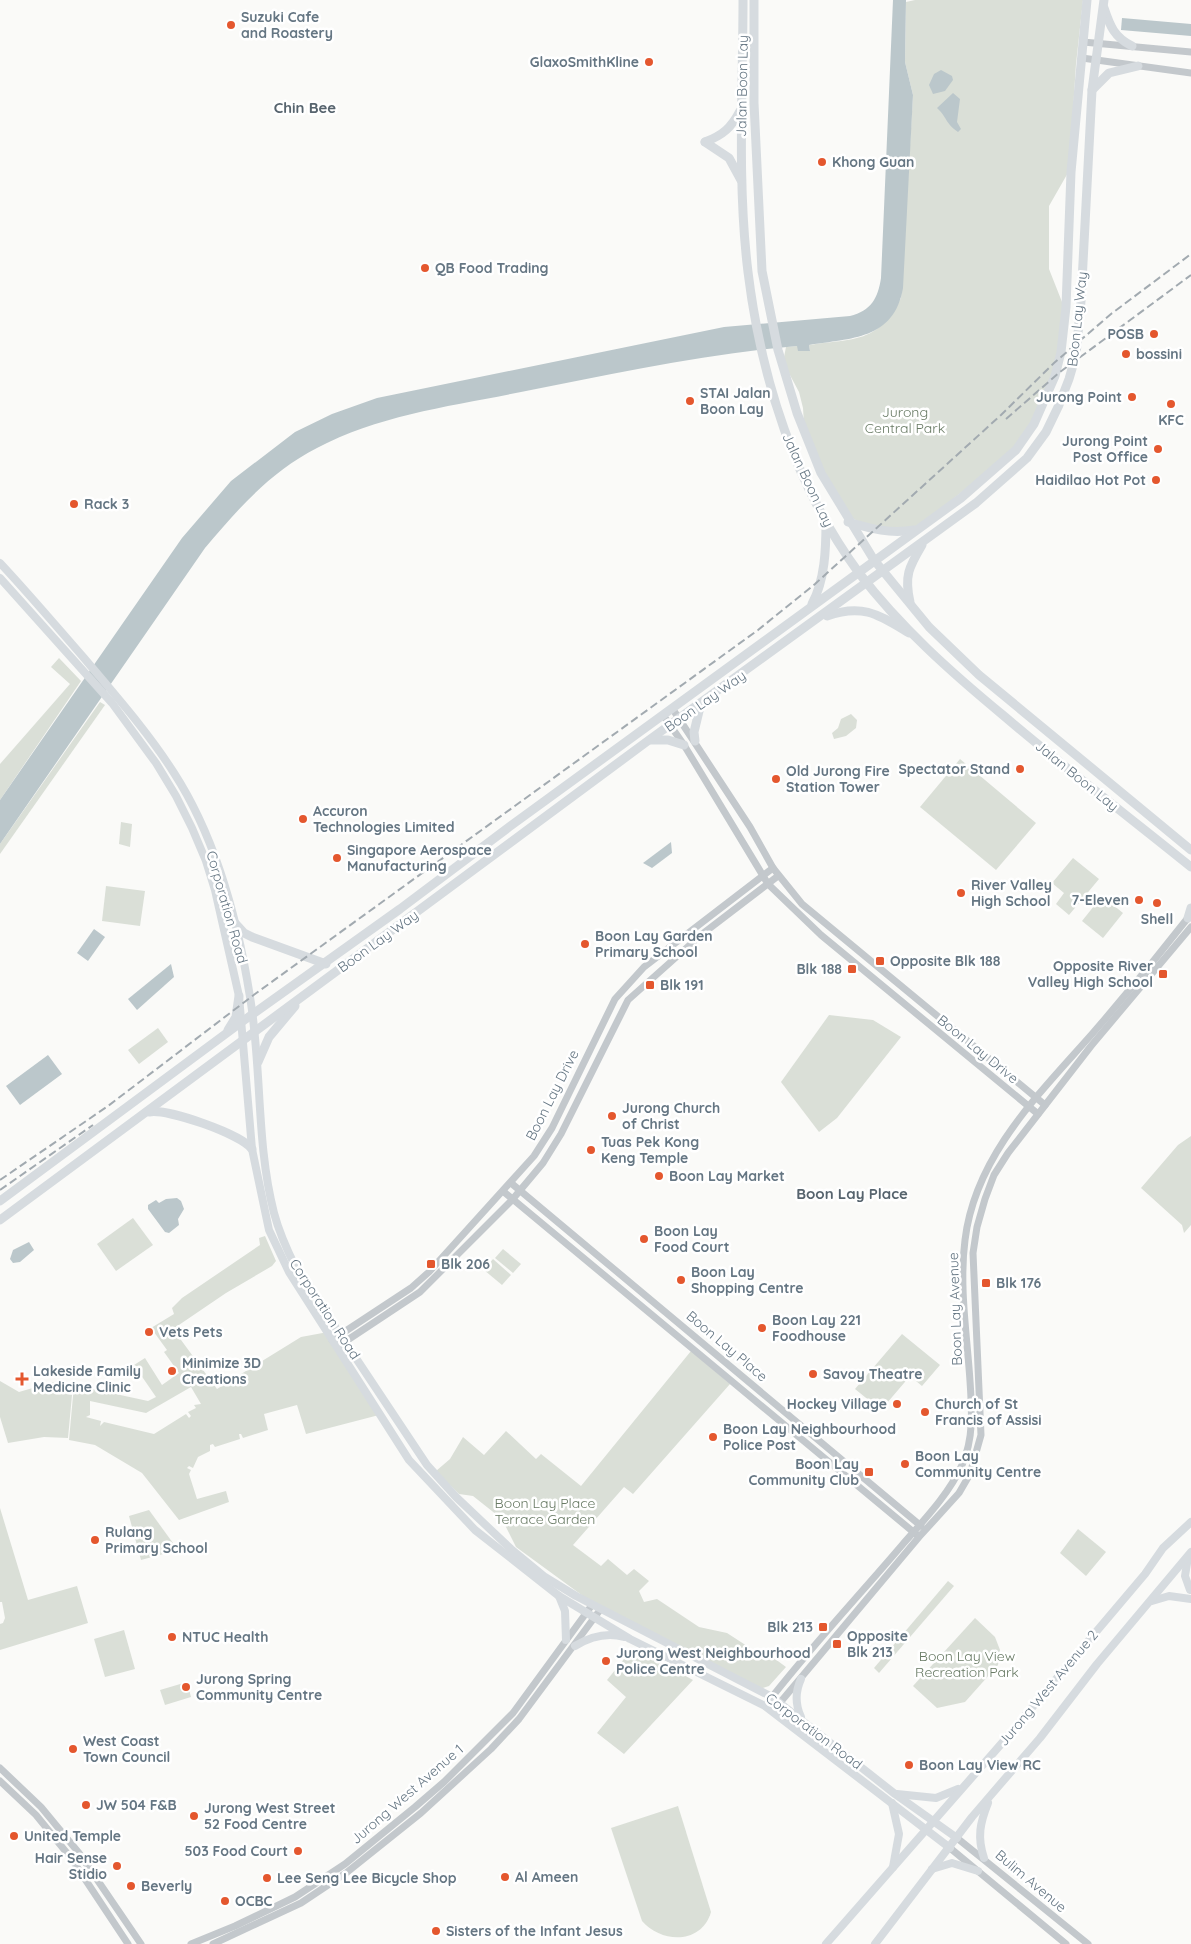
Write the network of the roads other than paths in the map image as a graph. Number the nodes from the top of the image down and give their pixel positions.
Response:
1 (743, 0) edge
2 (754, 0) edge
3 (1087, 0) edge
4 (1103, 3) edge
5 (1083, 42) junction
6 (1098, 42) junction
7 (1132, 46) junction
8 (1191, 52) edge
9 (1082, 58) junction
10 (1095, 60) junction
11 (1138, 66) junction
12 (1191, 73) edge
13 (1092, 90) junction
14 (740, 111) junction
15 (757, 181) junction
16 (743, 187) junction
17 (826, 522) junction
18 (848, 522) junction
19 (917, 529) junction
20 (924, 541) junction
21 (874, 560) junction
22 (0, 563) edge
23 (882, 571) junction
24 (859, 572) junction
25 (0, 578) edge
26 (15, 579) junction
27 (867, 582) junction
28 (7, 585) junction
29 (911, 605) junction
30 (810, 606) junction
31 (817, 620) junction
32 (918, 638) junction
33 (110, 695) junction
34 (701, 703) junction
35 (672, 708) junction
36 (663, 715) junction
37 (680, 719) junction
38 (670, 725) junction
39 (650, 740) junction
40 (695, 741) junction
41 (684, 745) junction
42 (1191, 850) edge
43 (773, 868) junction
44 (1191, 868) edge
45 (763, 875) junction
46 (778, 876) junction
47 (768, 884) junction
48 (727, 902) junction
49 (1191, 908) edge
50 (734, 910) junction
51 (1190, 920) edge
52 (234, 922) junction
53 (326, 964) junction
54 (239, 996) junction
55 (299, 1000) junction
56 (253, 1014) junction
57 (242, 1021) junction
58 (255, 1032) junction
59 (223, 1036) junction
60 (244, 1039) junction
61 (587, 1055) junction
62 (598, 1059) junction
63 (258, 1062) junction
64 (569, 1093) junction
65 (579, 1096) junction
66 (1035, 1097) junction
67 (1045, 1105) junction
68 (1028, 1107) junction
69 (147, 1112) junction
70 (1038, 1114) junction
71 (252, 1149) junction
72 (511, 1183) junction
73 (520, 1191) junction
74 (504, 1192) junction
75 (512, 1200) junction
76 (0, 1201) edge
77 (551, 1216) junction
78 (0, 1220) edge
79 (544, 1226) junction
80 (293, 1262) junction
81 (285, 1266) junction
82 (689, 1331) junction
83 (340, 1334) junction
84 (682, 1339) junction
85 (332, 1340) junction
86 (345, 1341) junction
87 (337, 1347) junction
88 (1191, 1522) edge
89 (923, 1527) junction
90 (916, 1534) junction
91 (1190, 1553) edge
92 (1190, 1590) dead end
93 (559, 1596) junction
94 (1191, 1599) edge
95 (1150, 1602) junction
96 (592, 1605) junction
97 (600, 1610) junction
98 (587, 1612) junction
99 (596, 1618) junction
100 (630, 1638) junction
101 (566, 1640) junction
102 (575, 1646) junction
103 (801, 1679) junction
104 (772, 1697) junction
105 (779, 1702) junction
106 (765, 1706) junction
107 (773, 1711) junction
108 (802, 1719) junction
109 (0, 1768) edge
110 (0, 1781) edge
111 (968, 1781) junction
112 (895, 1794) junction
113 (991, 1796) junction
114 (892, 1803) junction
115 (934, 1822) junction
116 (927, 1830) junction
117 (957, 1838) junction
118 (950, 1848) junction
119 (984, 1858) junction
120 (892, 1869) junction
121 (931, 1869) junction
122 (978, 1871) junction
123 (128, 1944) edge
124 (141, 1944) edge
125 (191, 1944) edge
126 (213, 1944) edge
127 (826, 1944) edge
128 (875, 1944) edge
129 (1066, 1944) edge
130 (1088, 1944) edge

1 - 14 main road, Jalan Boon Lay
2 - 15 main road, Jalan Boon Lay
3 - 5 main road, Boon Lay Way
4 - 6 main road, Boon Lay Way
4 - 7 main road
5 - 6 street
5 - 9 main road, Boon Lay Way
6 - 7 street
6 - 10 main road, Boon Lay Way
7 - 8 street
9 - 10 street
9 - 19 main road, Boon Lay Way
10 - 11 street
10 - 13 main road, Boon Lay Way
11 - 12 street
11 - 13 main road
13 - 20 main road, Boon Lay Way
14 - 16 main road, Jalan Boon Lay
14 - 16 main road
15 - 16 main road
15 - 18 main road, Jalan Boon Lay
16 - 17 main road, Jalan Boon Lay
17 - 24 main road, Jalan Boon Lay
17 - 30 main road
18 - 19 main road
18 - 21 main road, Jalan Boon Lay
19 - 21 main road, Boon Lay Way
20 - 23 main road, Boon Lay Way
20 - 29 main road
21 - 23 main road, Jalan Boon Lay
21 - 24 main road, Boon Lay Way
22 - 26 main road, Corporation Road
23 - 27 main road, Boon Lay Way
23 - 29 main road, Jalan Boon Lay
24 - 27 main road, Jalan Boon Lay
24 - 30 main road, Boon Lay Way
25 - 28 main road, Corporation Road
26 - 28 main road
26 - 33 main road, Corporation Road
27 - 31 main road, Boon Lay Way
27 - 32 main road, Jalan Boon Lay
28 - 33 main road, Corporation Road
29 - 42 main road, Jalan Boon Lay
30 - 35 main road, Boon Lay Way
31 - 32 main road
31 - 34 main road, Boon Lay Way
32 - 44 main road, Jalan Boon Lay
33 - 52 main road, Corporation Road
33 - 54 main road, Corporation Road
34 - 37 main road, Boon Lay Way
34 - 40 main road
35 - 36 main road, Boon Lay Way
35 - 37 street, Boon Lay Drive
36 - 38 street, Boon Lay Drive
36 - 53 main road, Boon Lay Way
37 - 38 main road, Boon Lay Way
37 - 40 street, Boon Lay Drive
38 - 39 main road, Boon Lay Way
38 - 41 street, Boon Lay Drive
39 - 41 main road
39 - 55 main road, Boon Lay Way
40 - 43 street, Boon Lay Drive
41 - 45 street, Boon Lay Drive
43 - 45 street, Boon Lay Drive
43 - 46 street, Boon Lay Drive
45 - 47 street, Boon Lay Drive
45 - 48 street, Boon Lay Drive
46 - 47 street, Boon Lay Drive
46 - 66 street, Boon Lay Drive
47 - 50 street, Boon Lay Drive
47 - 68 street, Boon Lay Drive
48 - 50 street
48 - 61 street, Boon Lay Drive
49 - 51 main road
50 - 62 street, Boon Lay Drive
51 - 66 street, Boon Lay Avenue
51 - 67 street, Boon Lay Avenue
52 - 53 main road
52 - 56 main road, Corporation Road
53 - 56 main road, Boon Lay Way
54 - 57 main road, Corporation Road
54 - 59 main road
55 - 58 main road, Boon Lay Way
55 - 63 main road
56 - 57 main road, Boon Lay Way
56 - 58 main road, Corporation Road
57 - 59 main road, Boon Lay Way
57 - 60 main road, Corporation Road
58 - 60 main road, Boon Lay Way
58 - 63 main road, Corporation Road
59 - 76 main road, Boon Lay Way
60 - 69 main road, Boon Lay Way
60 - 71 main road, Corporation Road
61 - 62 street
61 - 64 street, Boon Lay Drive
62 - 65 street, Boon Lay Drive
63 - 80 main road, Corporation Road
64 - 65 street
64 - 72 street, Boon Lay Drive
65 - 73 street, Boon Lay Drive
66 - 67 street, Boon Lay Drive
66 - 68 street, Boon Lay Avenue
67 - 70 street, Boon Lay Avenue
68 - 70 street, Boon Lay Drive
68 - 89 street, Boon Lay Avenue
69 - 71 main road
69 - 78 main road, Boon Lay Way
70 - 89 street, Boon Lay Avenue
71 - 81 main road, Corporation Road
72 - 73 street, Boon Lay Place
72 - 74 street, Boon Lay Drive
73 - 75 street, Boon Lay Drive
73 - 77 street, Boon Lay Place
74 - 75 street, Boon Lay Place
74 - 83 street, Boon Lay Drive
75 - 79 street, Boon Lay Place
75 - 86 street, Boon Lay Drive
77 - 79 street
77 - 82 street, Boon Lay Place
79 - 84 street, Boon Lay Place
80 - 81 main road
80 - 83 main road, Corporation Road
81 - 85 main road, Corporation Road
82 - 84 street
82 - 89 street, Boon Lay Place
83 - 85 street, Boon Lay Drive
83 - 86 main road, Corporation Road
84 - 90 street, Boon Lay Place
85 - 87 main road, Corporation Road
86 - 87 street, Boon Lay Drive
86 - 96 main road, Corporation Road
87 - 93 main road, Corporation Road
88 - 111 main road, Jurong West Avenue 2
89 - 90 street, Boon Lay Avenue
90 - 103 street, Boon Lay Avenue
90 - 104 street, Boon Lay Avenue
91 - 92 main road
91 - 95 main road, Jurong West Avenue 2
93 - 98 main road, Corporation Road
93 - 101 main road
94 - 95 main road
95 - 113 main road, Jurong West Avenue 2
96 - 97 main road, Corporation Road
96 - 98 street, Jurong West Avenue 1
97 - 99 street, Jurong West Avenue 1
97 - 104 main road, Corporation Road
98 - 99 main road, Corporation Road
98 - 101 street, Jurong West Avenue 1
99 - 100 main road, Corporation Road
99 - 102 street, Jurong West Avenue 1
100 - 102 main road
100 - 106 main road, Corporation Road
101 - 125 street, Jurong West Avenue 1
102 - 126 street, Jurong West Avenue 1
103 - 105 street, Boon Lay Avenue
103 - 108 main road
104 - 105 main road, Corporation Road
104 - 106 street, Boon Lay Avenue
105 - 107 street, Boon Lay Avenue
105 - 108 main road, Corporation Road
106 - 107 main road, Corporation Road
107 - 114 main road, Corporation Road
108 - 112 main road, Corporation Road
109 - 124 street
110 - 123 street
111 - 112 main road
111 - 115 main road, Jurong West Avenue 2
112 - 115 main road, Corporation Road
113 - 117 main road, Jurong West Avenue 2
113 - 119 main road
114 - 116 main road, Corporation Road
114 - 120 main road
115 - 116 main road, Jurong West Avenue 2
115 - 117 main road, Corporation Road
116 - 118 main road, Corporation Road
116 - 120 main road, Jurong West Avenue 2
117 - 118 main road, Jurong West Avenue 2
117 - 119 street, Bulim Avenue
118 - 121 main road, Jurong West Avenue 2
118 - 122 street, Bulim Avenue
119 - 130 street, Bulim Avenue
120 - 127 main road, Jurong West Avenue 2
121 - 122 main road
121 - 128 main road, Jurong West Avenue 2
122 - 129 street, Bulim Avenue

